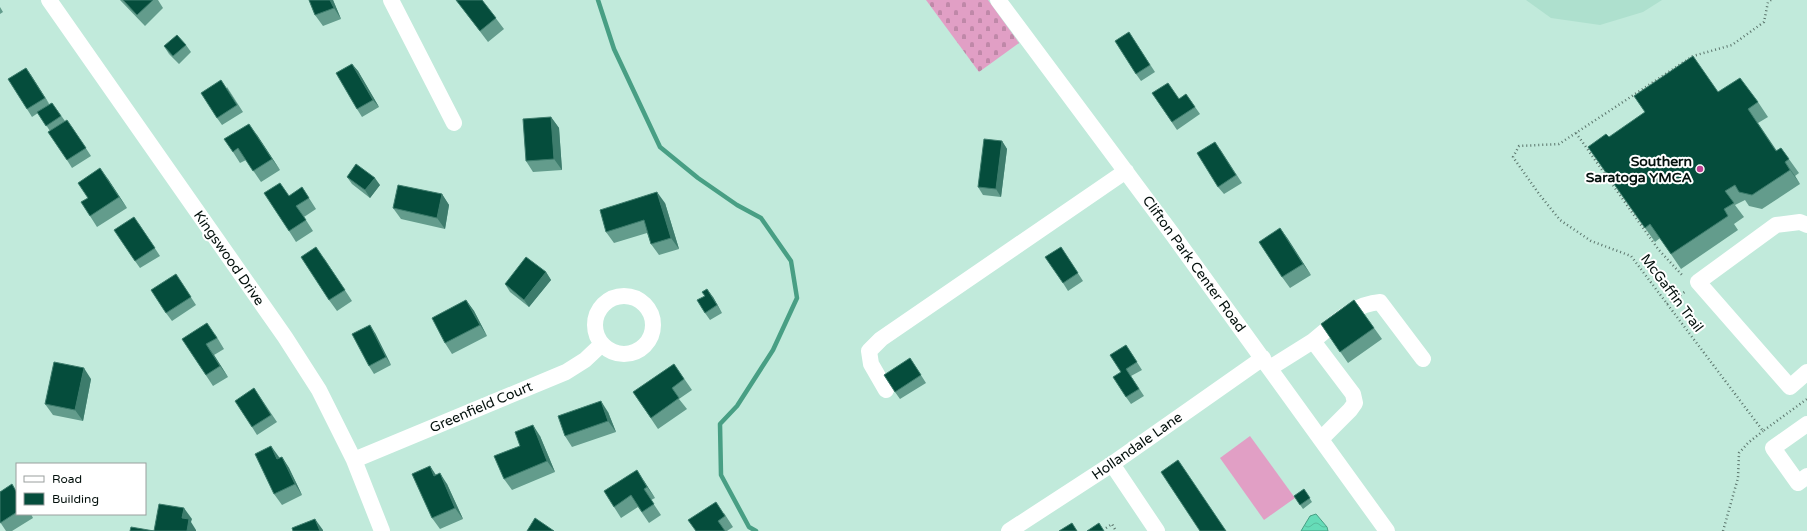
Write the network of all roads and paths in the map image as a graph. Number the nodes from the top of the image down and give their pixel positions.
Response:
1 (49, 0) edge
2 (391, 0) edge
3 (998, 0) edge
4 (1771, 0) edge
5 (454, 123) dead end
6 (1576, 133) junction
7 (1126, 171) junction
8 (1807, 225) edge
9 (1682, 275) dead end
10 (1686, 290) dead end
11 (1667, 304) junction
12 (1313, 341) junction
13 (602, 344) dead end
14 (1423, 359) dead end
15 (1266, 363) junction
16 (1807, 372) edge
17 (886, 390) dead end
18 (1807, 399) edge
19 (1807, 424) edge
20 (1763, 431) junction
21 (1321, 439) junction
22 (354, 460) junction
23 (1112, 464) junction
24 (1807, 476) edge
25 (1028, 526) edge
26 (1106, 528) dead end
27 (382, 531) edge
28 (1009, 531) edge
29 (1116, 531) edge
30 (1156, 531) edge
31 (1387, 531) edge
32 (1723, 531) edge

1 - 22 street, Kingswood Drive
2 - 5 street
3 - 7 street, Clifton Park Center Road
4 - 6 path, McGaffin Trail
6 - 9 path
6 - 11 path, McGaffin Trail
7 - 15 street, Clifton Park Center Road
7 - 17 street
8 - 16 street
10 - 11 path
11 - 20 path, McGaffin Trail
12 - 14 street, Hollandale Lane
12 - 15 street, Hollandale Lane
12 - 21 street
13 - 22 street, Greenfield Court
15 - 21 street, Clifton Park Center Road
15 - 23 street, Hollandale Lane
18 - 20 path
19 - 24 street
20 - 32 path
21 - 31 street, Clifton Park Center Road
22 - 27 street, Kingswood Drive
23 - 25 street, Hollandale Lane
23 - 30 street
25 - 28 street, Hollandale Lane
26 - 29 path

